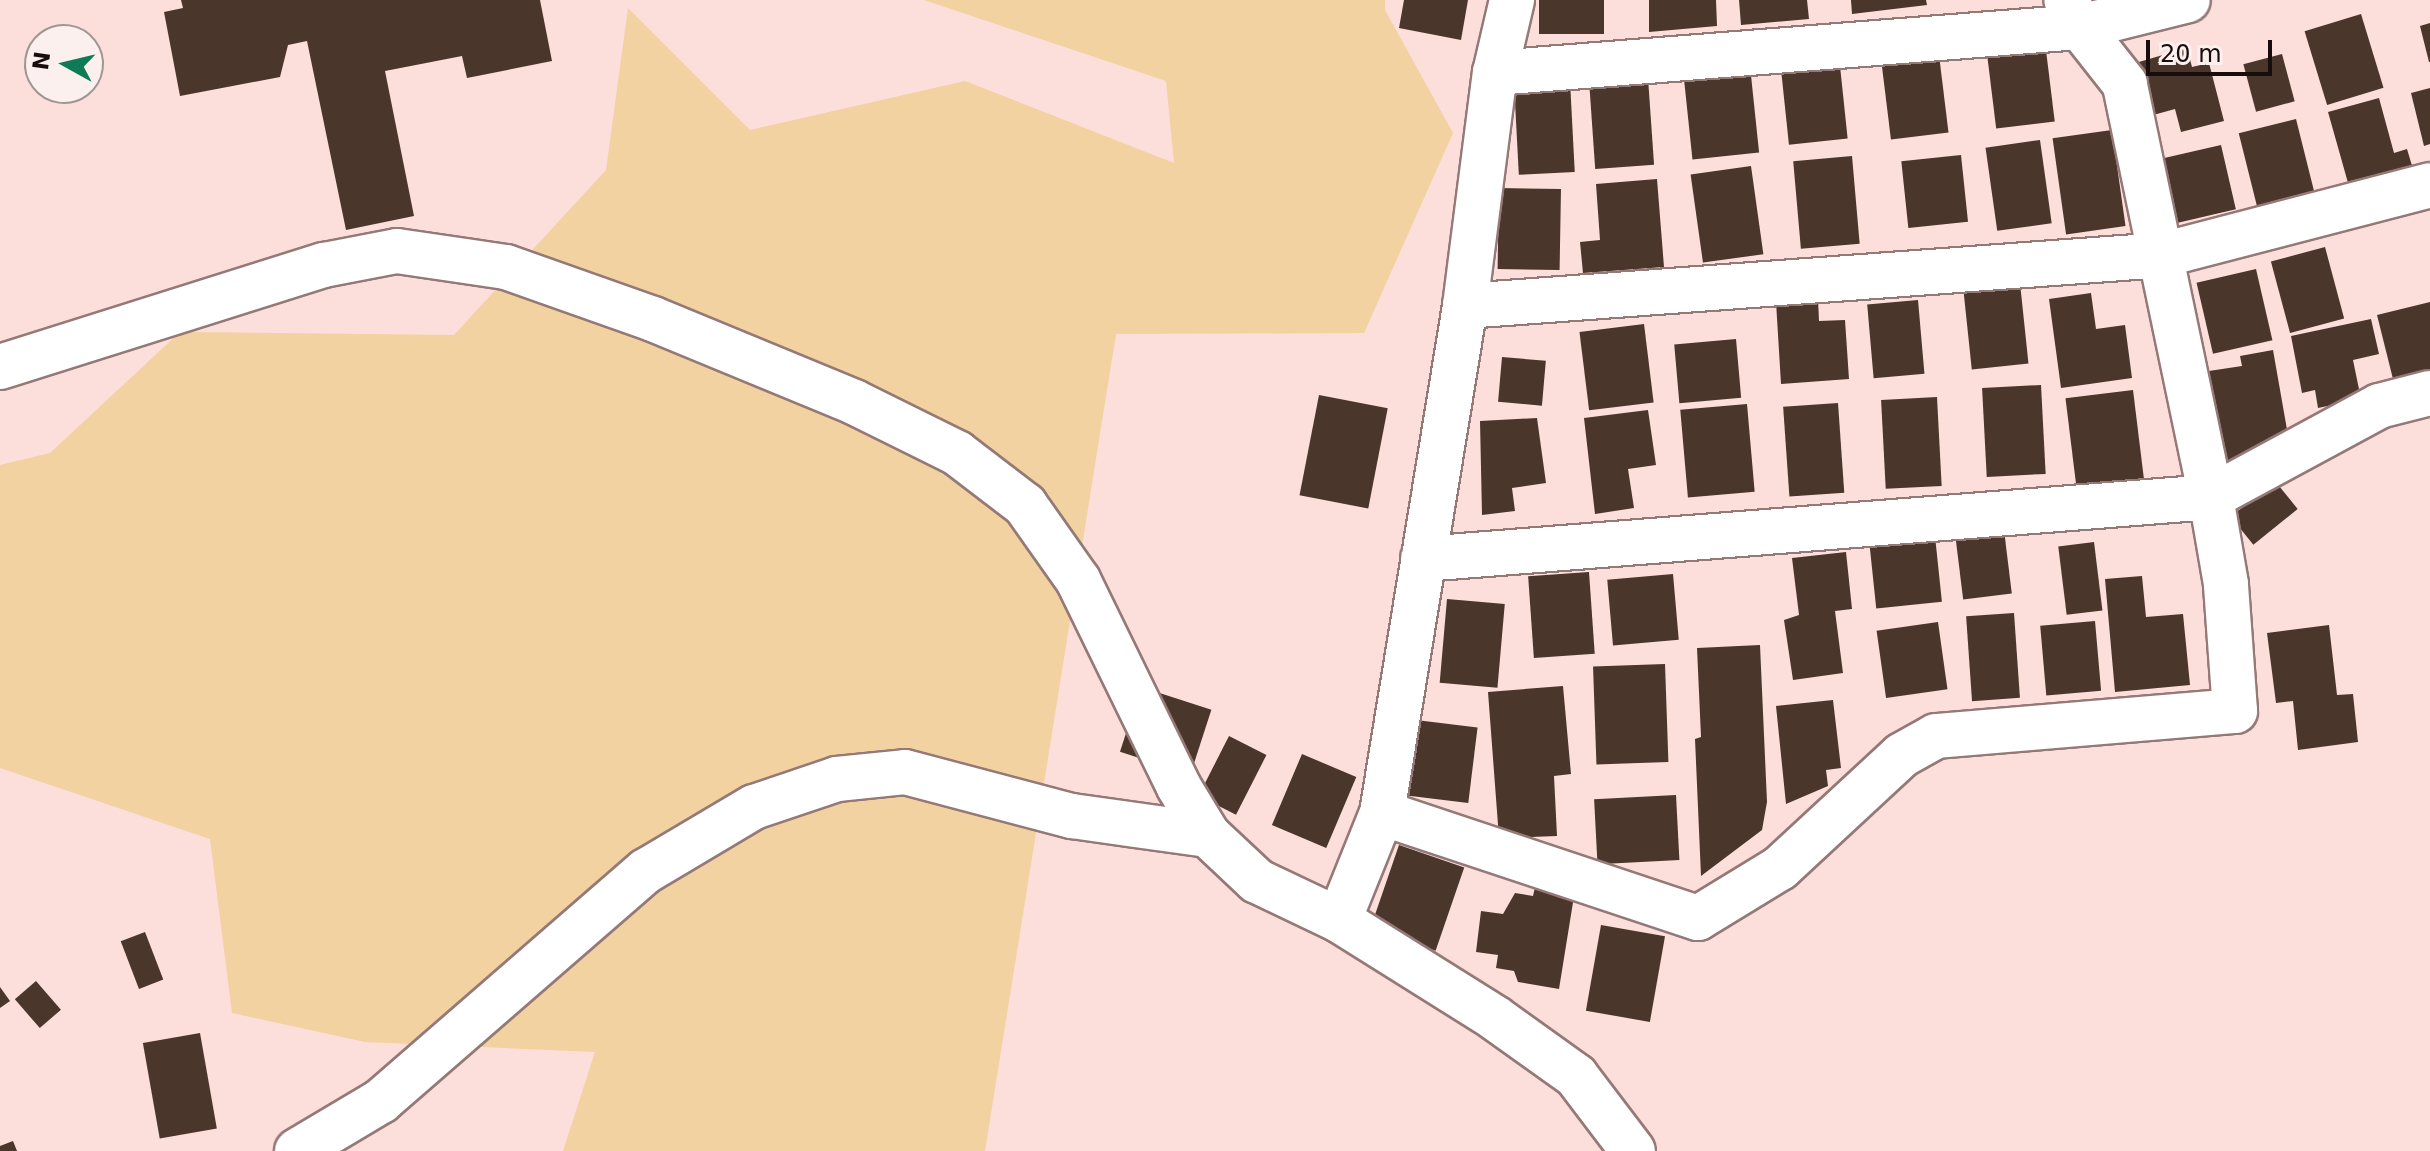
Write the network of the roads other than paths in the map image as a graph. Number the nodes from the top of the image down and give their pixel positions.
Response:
1 (1512, 0) edge
2 (2188, 0) edge
3 (2073, 13) edge
4 (1495, 73) junction
5 (2430, 185) edge
6 (2162, 255) junction
7 (1465, 306) junction
8 (0, 367) edge
9 (2430, 393) edge
10 (2211, 497) junction
11 (1423, 559) junction
12 (1382, 813) junction
13 (1208, 835) junction
14 (1339, 920) junction
15 (297, 1151) edge
16 (1633, 1151) edge

1 - 4 street
2 - 3 street
3 - 4 street
3 - 6 street
4 - 7 street
5 - 6 street
6 - 7 street
6 - 10 street
7 - 11 street
8 - 13 street
9 - 10 street
10 - 11 street
10 - 12 street
11 - 12 street
12 - 14 street
13 - 14 street
13 - 15 street
14 - 16 street

